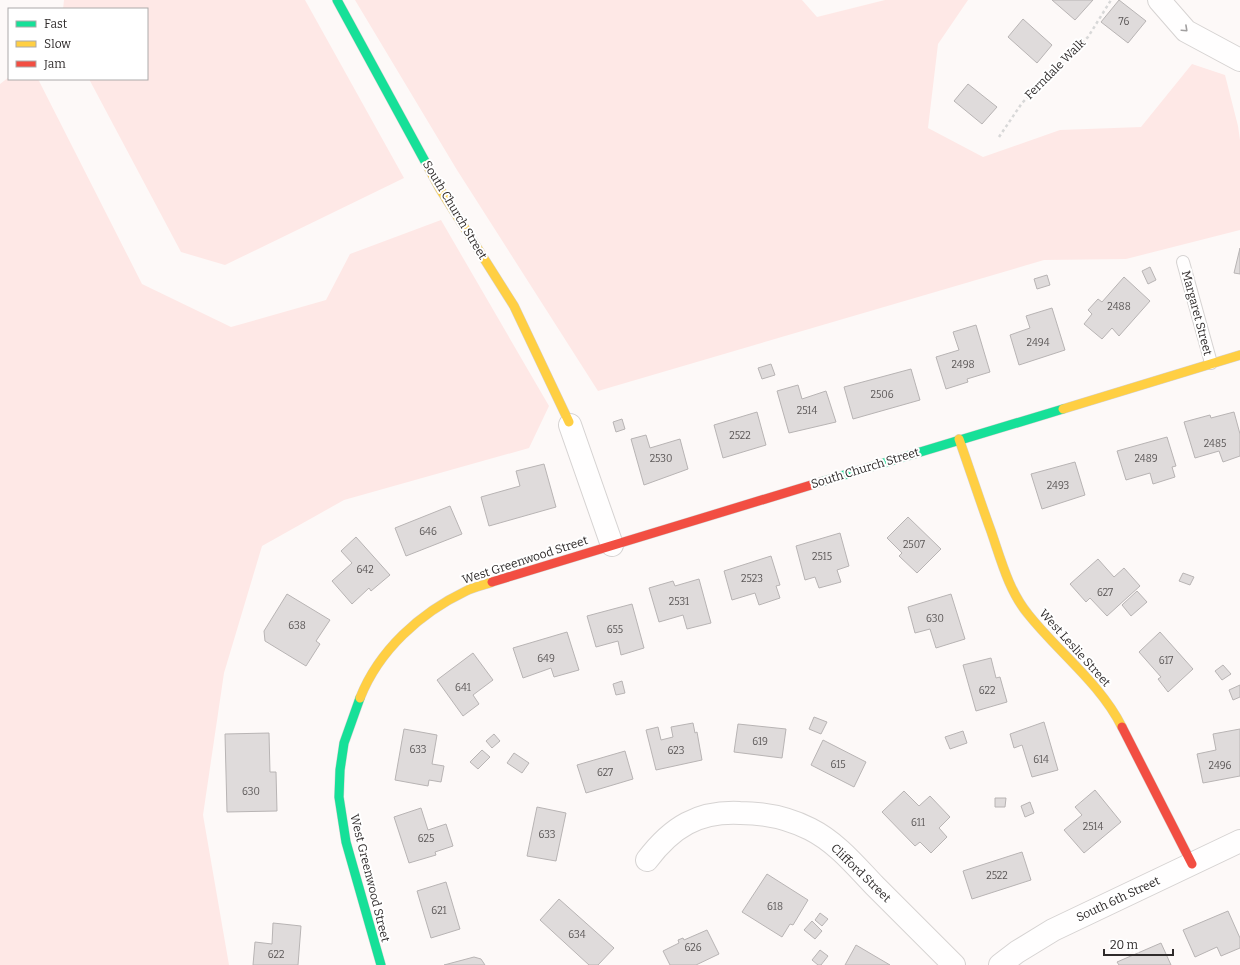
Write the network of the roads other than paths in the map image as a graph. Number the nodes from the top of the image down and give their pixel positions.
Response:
1 (336, 0) edge
2 (1159, 0) edge
3 (1240, 60) edge
4 (1183, 262) dead end
5 (1240, 354) edge
6 (1211, 363) junction
7 (569, 424) joint
8 (959, 439) junction
9 (612, 545) junction
10 (1240, 841) edge
11 (648, 860) dead end
12 (1192, 864) junction
13 (381, 965) edge
14 (954, 965) edge
15 (1000, 965) edge

1 - 7 street, South Church Street
2 -> 3 street
4 - 6 lane, Margaret Street
5 - 6 street, South Church Street
6 - 8 street, South Church Street
7 - 9 street, South Church Street
8 - 9 street, South Church Street
8 - 12 street, West Leslie Street
9 - 13 street, West Greenwood Street
10 - 12 street, South 6th Street
11 - 14 street, Clifford Street
12 - 15 street, South 6th Street

